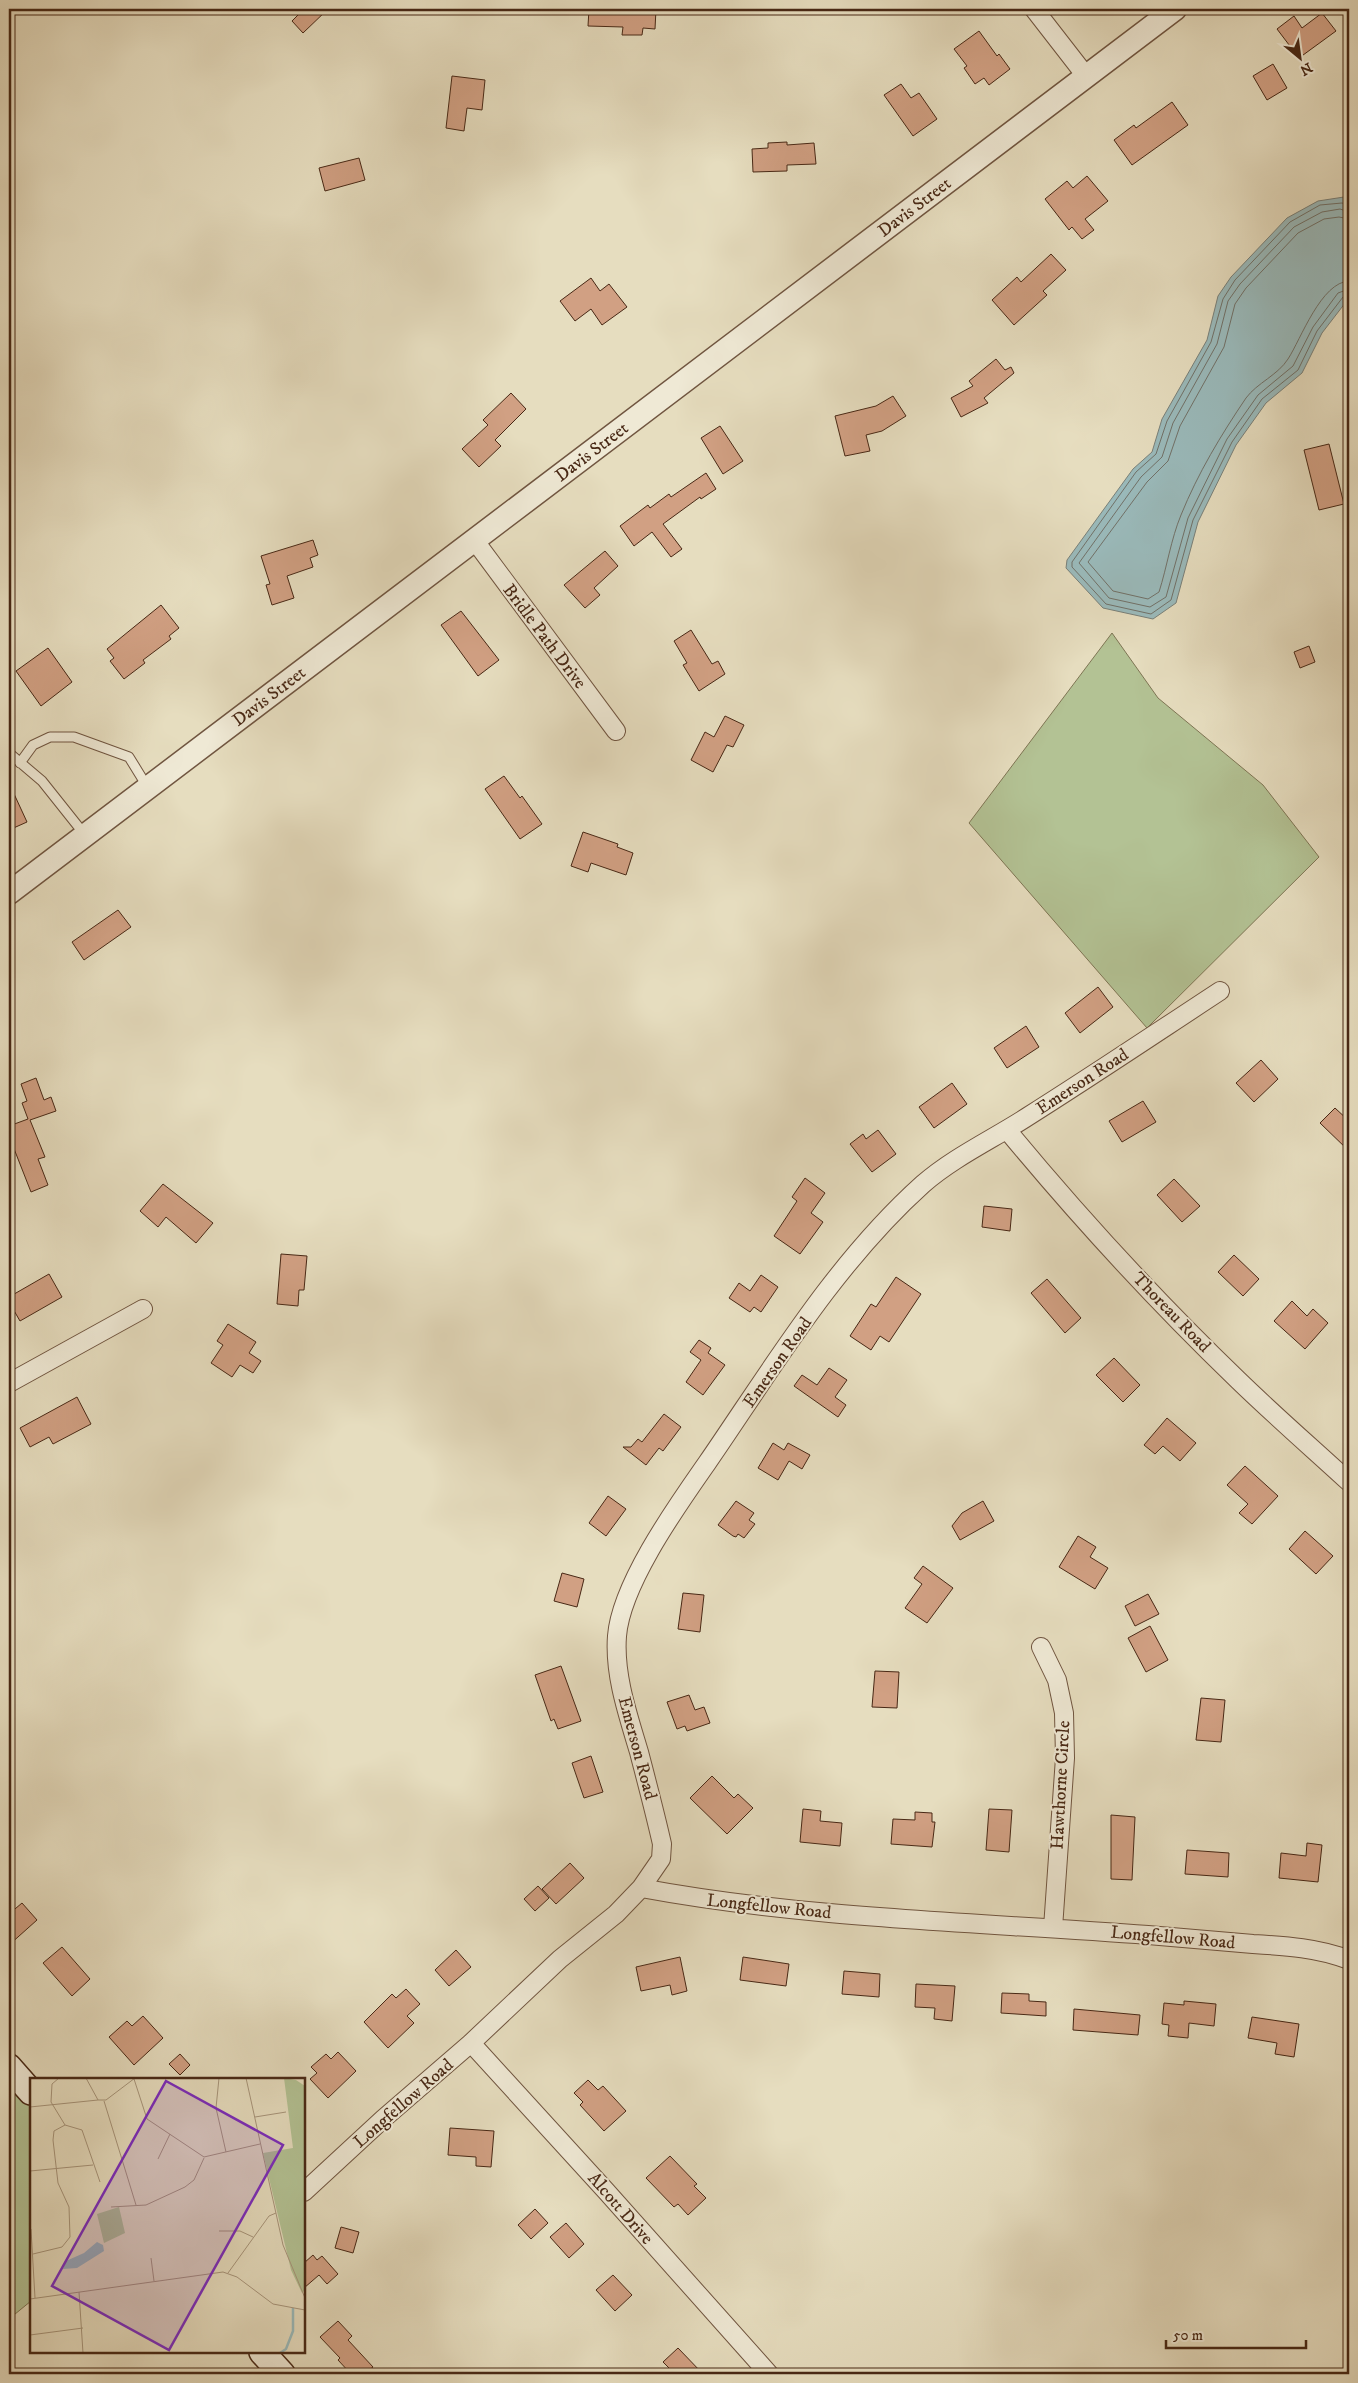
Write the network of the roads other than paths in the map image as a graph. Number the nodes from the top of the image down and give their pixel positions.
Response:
1 (1034, 9) edge
2 (1175, 9) edge
3 (1086, 76) junction
4 (474, 542) junction
5 (616, 731) dead end
6 (9, 755) edge
7 (20, 763) junction
8 (148, 788) junction
9 (85, 835) junction
10 (10, 889) edge
11 (1220, 991) dead end
12 (1007, 1130) junction
13 (143, 1309) dead end
14 (9, 1383) edge
15 (1349, 1482) edge
16 (1041, 1647) dead end
17 (641, 1888) junction
18 (1053, 1928) junction
19 (1349, 1960) edge
20 (470, 2043) junction
21 (9, 2067) edge
22 (30, 2091) edge
23 (305, 2191) edge
24 (263, 2353) edge
25 (282, 2374) edge
26 (769, 2374) edge

1 - 3 street
2 - 3 street, Davis Street
3 - 4 street, Davis Street
4 - 5 street, Bridle Path Drive
4 - 8 street, Davis Street
6 - 7 lane
7 - 8 lane
7 - 9 lane
8 - 9 street, Davis Street
9 - 10 street, Davis Street
11 - 12 street, Emerson Road
12 - 15 street, Thoreau Road
12 - 17 street, Emerson Road
13 - 14 street
16 - 18 street, Hawthorne Circle
17 - 18 street, Longfellow Road
17 - 20 street, Longfellow Road
18 - 19 street, Longfellow Road
20 - 23 street, Longfellow Road
20 - 26 street, Alcott Drive
21 - 22 main road
24 - 25 main road

